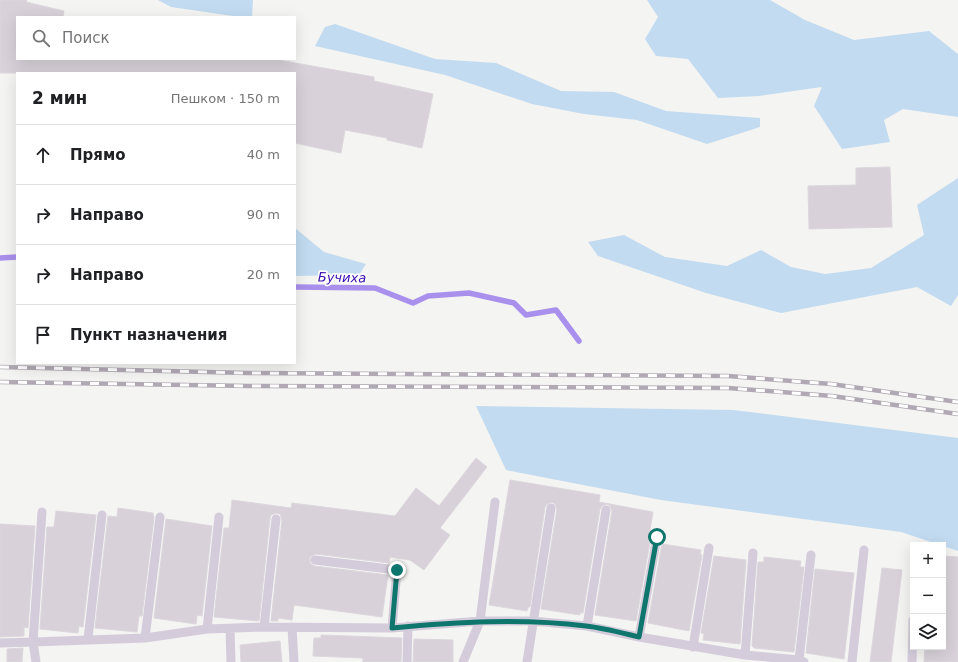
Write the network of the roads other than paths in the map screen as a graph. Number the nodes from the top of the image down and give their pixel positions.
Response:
1 (495, 502) dead end
2 (552, 508) dead end
3 (606, 510) dead end
4 (42, 512) dead end
5 (102, 515) dead end
6 (160, 517) dead end
7 (219, 517) dead end
8 (276, 519) dead end
9 (657, 537) dead end
10 (709, 548) dead end
11 (864, 550) dead end
12 (753, 553) dead end
13 (811, 555) dead end
14 (315, 560) dead end
15 (480, 621) junction
16 (532, 621) junction
17 (408, 626) junction
18 (587, 626) junction
19 (264, 627) junction
20 (292, 627) junction
21 (392, 628) junction
22 (207, 629) junction
23 (230, 629) junction
24 (639, 637) junction
25 (145, 638) junction
26 (88, 639) junction
27 (33, 642) junction
28 (0, 643) edge
29 (693, 647) junction
30 (912, 650) edge
31 (745, 655) junction
32 (802, 661) edge
33 (36, 662) edge
34 (231, 662) edge
35 (294, 662) edge
36 (407, 662) edge
37 (463, 662) edge
38 (527, 662) edge
39 (852, 662) edge
40 (912, 662) edge

1 - 15 lane
2 - 16 lane
3 - 18 lane
4 - 27 lane
5 - 26 lane
6 - 25 lane
7 - 22 lane
8 - 19 lane
9 - 24 lane
10 - 29 lane
11 - 39 lane
12 - 31 lane
13 - 32 lane
14 - 21 lane
15 - 16 lane
15 - 17 lane
15 - 37 lane
16 - 18 lane
16 - 38 lane
17 - 21 lane
17 - 36 lane
18 - 24 lane
19 - 20 lane
19 - 23 lane
20 - 21 lane
20 - 35 lane
22 - 23 lane
22 - 25 lane
23 - 34 lane
24 - 29 lane
25 - 26 lane
26 - 27 lane
27 - 28 lane
27 - 33 lane
29 - 31 lane
30 - 40 lane
31 - 32 lane

